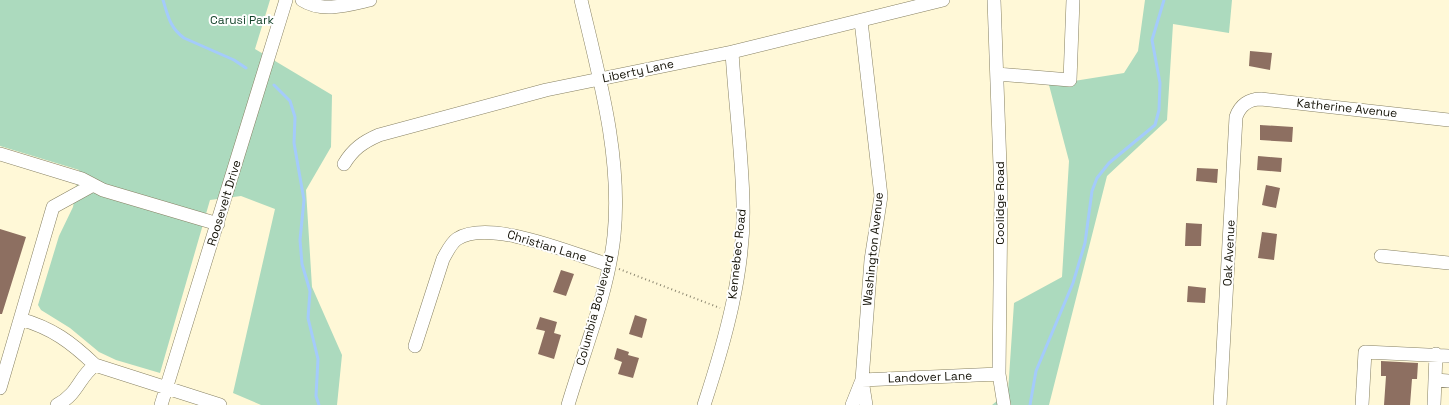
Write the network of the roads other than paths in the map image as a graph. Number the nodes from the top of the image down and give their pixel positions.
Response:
1 (286, 0) edge
2 (302, 0) edge
3 (370, 0) edge
4 (581, 0) edge
5 (944, 0) edge
6 (994, 0) edge
7 (1073, 0) edge
8 (861, 21) junction
9 (732, 52) junction
10 (997, 74) junction
11 (600, 79) junction
12 (1245, 104) joint
13 (1449, 120) edge
14 (0, 154) edge
15 (344, 164) dead end
16 (93, 185) junction
17 (218, 224) junction
18 (1381, 256) dead end
19 (1449, 263) edge
20 (609, 265) junction
21 (20, 319) junction
22 (415, 346) dead end
23 (1436, 354) junction
24 (1449, 356) edge
25 (94, 365) junction
26 (999, 374) junction
27 (862, 380) junction
28 (1435, 380) junction
29 (1449, 381) edge
30 (0, 388) edge
31 (166, 388) junction
32 (57, 405) edge
33 (161, 405) edge
34 (220, 405) edge
35 (568, 405) edge
36 (704, 405) edge
37 (852, 405) edge
38 (866, 405) edge
39 (1004, 405) edge
40 (1220, 405) edge
41 (1362, 405) edge
42 (1434, 405) edge

1 - 17 street, Roosevelt Drive
2 - 3 street
4 - 11 street, Columbia Boulevard
5 - 8 street, Liberty Lane
6 - 10 street, Coolidge Road
7 - 10 street
8 - 9 street, Liberty Lane
8 - 27 street, Washington Avenue
9 - 11 street, Liberty Lane
9 - 36 street, Kennebec Road
10 - 26 street, Coolidge Road
11 - 15 street, Liberty Lane
11 - 20 street, Columbia Boulevard
12 - 13 street, Katherine Avenue
12 - 40 street, Oak Avenue
14 - 16 street
16 - 17 street
16 - 21 street
17 - 31 street, Roosevelt Drive
18 - 19 street
20 - 22 street, Christian Lane
20 - 35 street, Columbia Boulevard
21 - 25 street
21 - 30 street
23 - 24 street
23 - 28 street
23 - 41 street
25 - 31 street
25 - 32 street
26 - 27 street, Landover Lane
26 - 39 street, Coolidge Road
27 - 37 street
27 - 38 street, Washington Avenue
28 - 29 street
28 - 42 street
31 - 33 street, Roosevelt Drive
31 - 34 street

